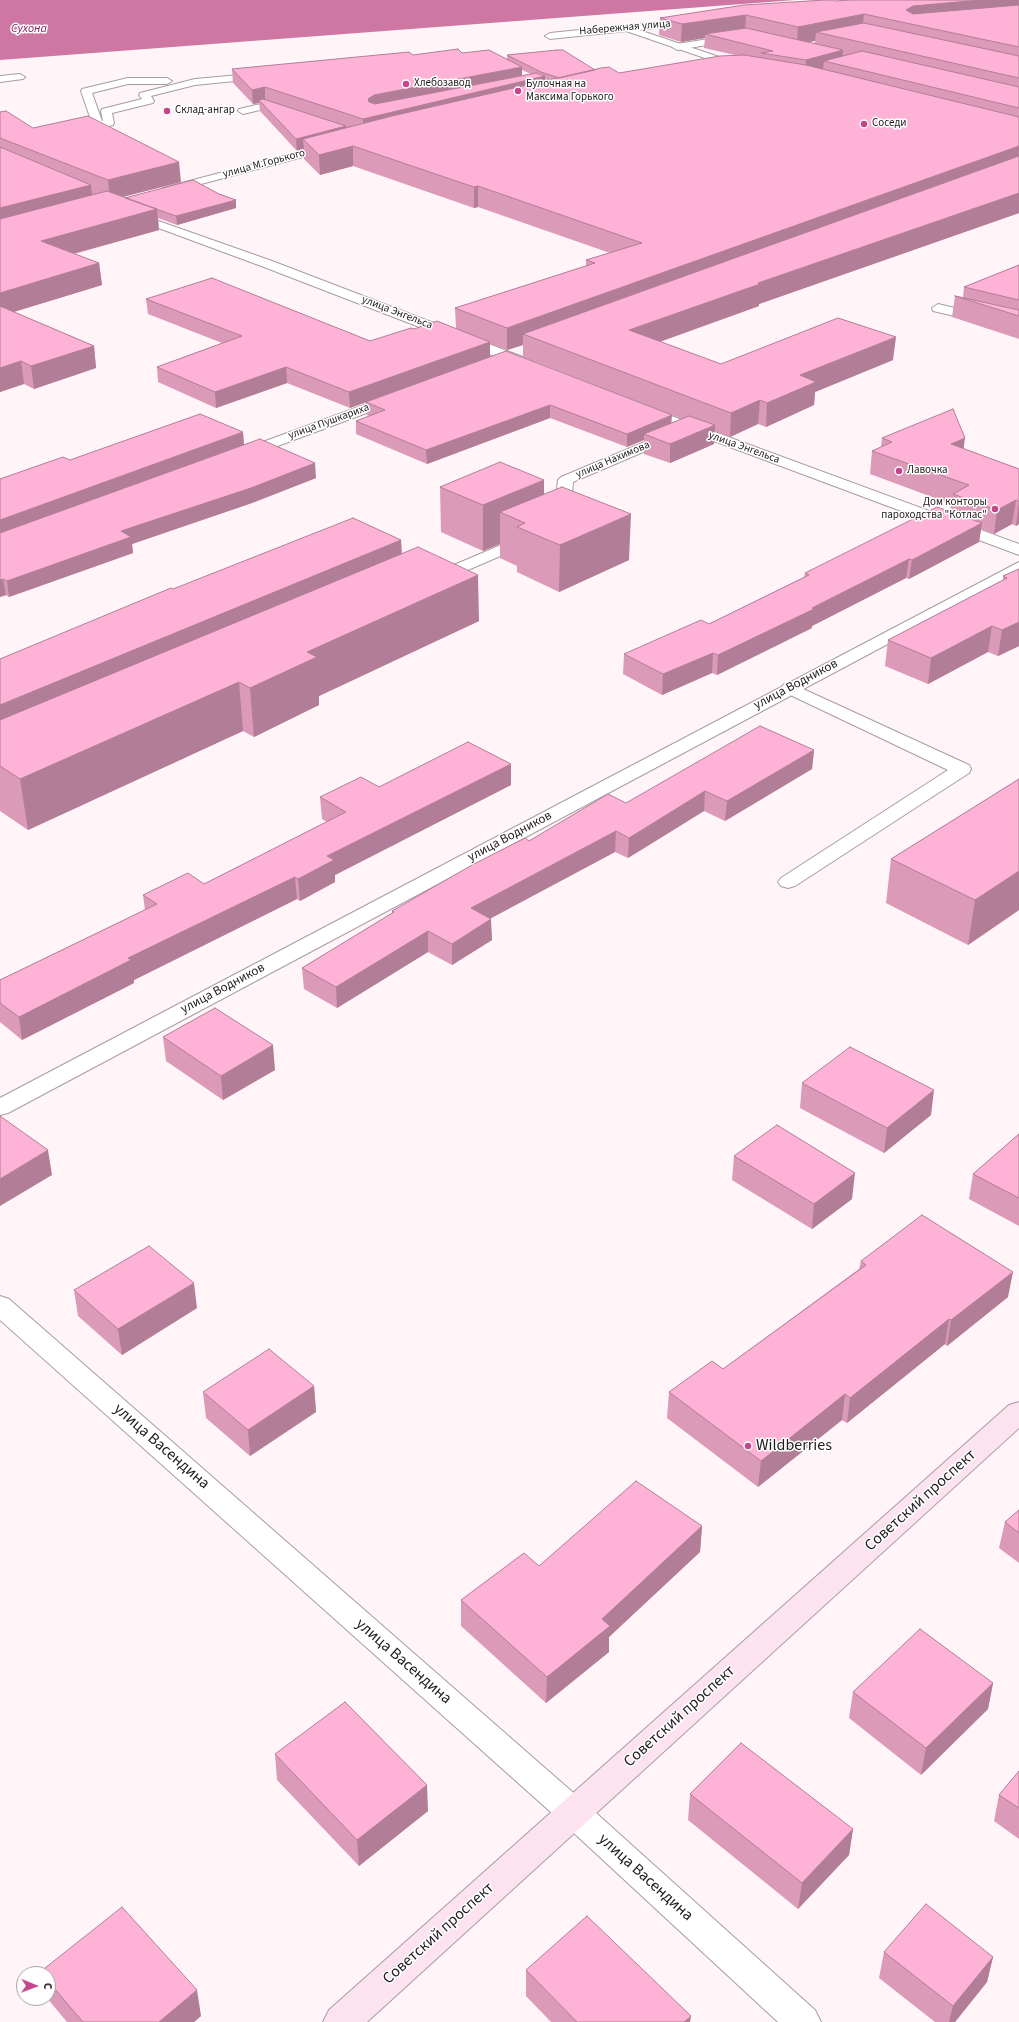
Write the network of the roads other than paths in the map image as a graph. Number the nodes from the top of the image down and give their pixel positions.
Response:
1 (702, 21) edge
2 (624, 28) junction
3 (550, 36) dead end
4 (745, 37) edge
5 (677, 47) junction
6 (714, 69) edge
7 (274, 74) edge
8 (20, 77) dead end
9 (0, 79) edge
10 (195, 82) junction
11 (243, 111) dead end
12 (295, 116) edge
13 (98, 126) junction
14 (61, 132) edge
15 (346, 142) edge
16 (154, 193) edge
17 (115, 208) edge
18 (938, 308) dead end
19 (1019, 327) edge
20 (530, 348) edge
21 (508, 356) junction
22 (485, 364) edge
23 (544, 370) edge
24 (403, 395) edge
25 (630, 405) edge
26 (688, 428) junction
27 (231, 458) edge
28 (1019, 550) edge
29 (1019, 567) edge
30 (423, 584) edge
31 (790, 688) junction
32 (788, 882) dead end
33 (0, 1108) edge
34 (0, 1306) edge
35 (1019, 1412) edge
36 (574, 1812) junction
37 (341, 2022) edge
38 (803, 2022) edge

1 - 2 street, Набережная улица
2 - 3 street, Набережная улица
2 - 5 street
4 - 5 street
5 - 6 street
7 - 10 street
8 - 9 street
10 - 13 street
10 - 13 street
11 - 12 street
13 - 14 street
15 - 16 street, улица М.Горького
17 - 21 street, улица Энгельса
18 - 19 street
20 - 21 street
21 - 22 street
21 - 23 street, улица Энгельса
24 - 27 street, улица Пушкариха
25 - 26 street, улица Энгельса
26 - 28 street, улица Энгельса
26 - 30 street, улица Нахимова
29 - 31 street, улица Водников
31 - 32 street
31 - 33 street, улица Водников
34 - 36 street, улица Васендина
35 - 36 main road, Советский проспект
36 - 37 main road, Советский проспект
36 - 38 street, улица Васендина

